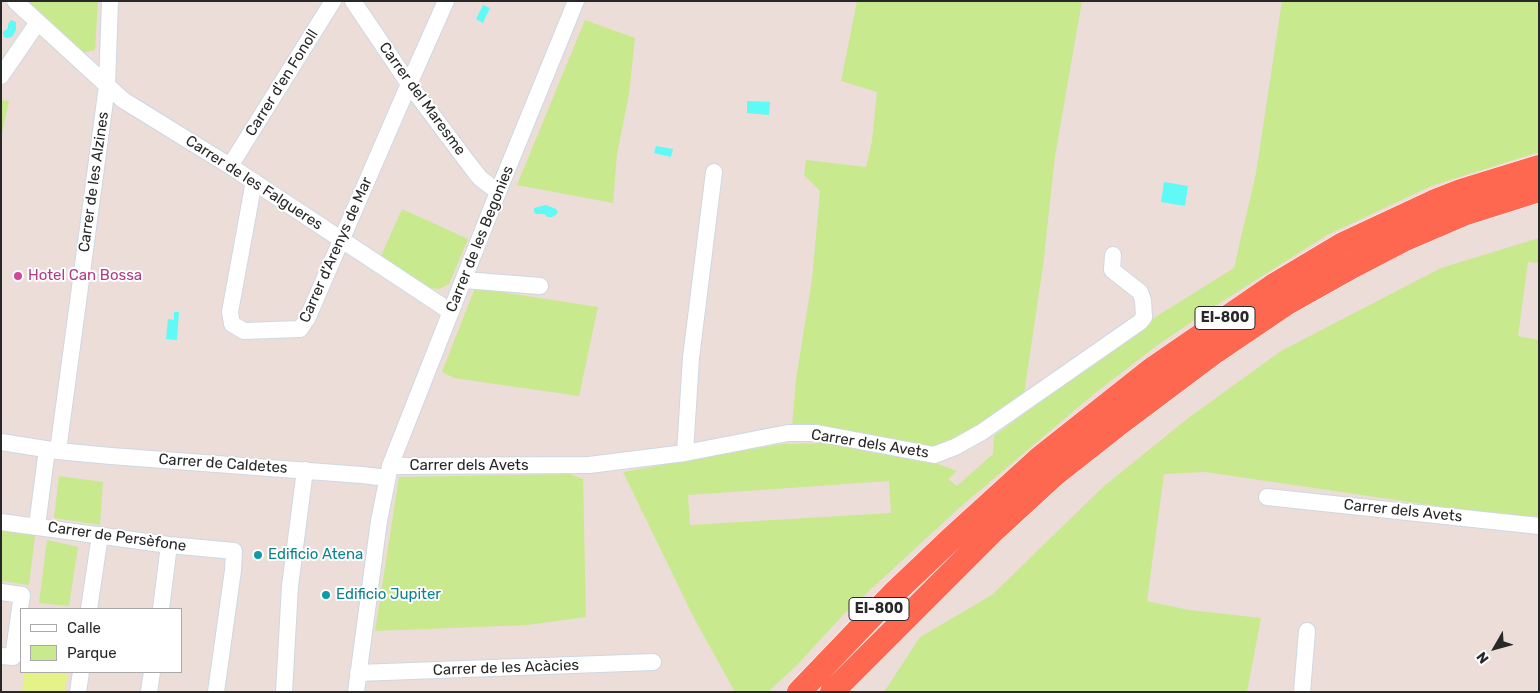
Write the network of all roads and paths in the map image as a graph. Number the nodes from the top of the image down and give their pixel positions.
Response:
1 (15, 1) edge
2 (110, 1) edge
3 (334, 1) edge
4 (353, 1) edge
5 (446, 1) edge
6 (576, 1) edge
7 (38, 22) junction
8 (1, 76) edge
9 (409, 84) junction
10 (107, 86) junction
11 (230, 166) junction
12 (1539, 167) edge
13 (714, 172) dead end
14 (254, 181) junction
15 (1539, 190) edge
16 (498, 192) junction
17 (342, 240) junction
18 (1113, 255) dead end
19 (464, 280) junction
20 (540, 286) dead end
21 (451, 312) junction
22 (1, 442) edge
23 (53, 450) junction
24 (685, 453) junction
25 (305, 470) junction
26 (388, 472) junction
27 (1267, 497) dead end
28 (1, 522) edge
29 (37, 526) junction
30 (1539, 526) edge
31 (100, 535) junction
32 (169, 545) junction
33 (1, 592) edge
34 (20, 608) edge
35 (89, 608) edge
36 (160, 608) edge
37 (20, 610) edge
38 (1307, 631) dead end
39 (1, 656) edge
40 (653, 662) dead end
41 (853, 670) junction
42 (80, 673) edge
43 (152, 673) edge
44 (358, 673) junction
45 (801, 688) edge
46 (78, 692) edge
47 (149, 692) edge
48 (216, 692) edge
49 (284, 692) edge
50 (356, 692) edge
51 (832, 692) edge
52 (839, 692) edge
53 (1302, 692) edge

1 - 7 street, Carrer de les Falgueres
2 - 10 street, Carrer de les Alzines
3 - 11 street, Carrer d'en Fonoll
4 - 9 street, Carrer del Maresme
5 - 9 street, Carrer d'Arenys de Mar
6 - 16 street, Carrer de les Begonies
7 - 8 street
7 - 10 street, Carrer de les Falgueres
9 - 16 street, Carrer del Maresme
9 - 17 street, Carrer d'Arenys de Mar
10 - 11 street, Carrer de les Falgueres
10 - 23 street, Carrer de les Alzines
11 - 14 street, Carrer de les Falgueres
12 - 45 highway, EI-800
13 - 24 street
14 - 17 street, Carrer de les Falgueres
14 - 17 street, Carrer d'Arenys de Mar
15 - 41 highway, EI-800
16 - 19 street, Carrer de les Begonies
17 - 21 street, Carrer de les Falgueres
18 - 24 street, Carrer dels Avets
19 - 20 street
19 - 21 street, Carrer de les Begonies
21 - 26 street, Carrer de les Begonies
22 - 23 street, Carrer de Caldetes
23 - 25 street, Carrer de Caldetes
23 - 29 street, Carrer de les Alzines
24 - 26 street, Carrer dels Avets
25 - 26 street, Carrer de Caldetes
25 - 49 street
26 - 44 street, Carrer de les Begonies
27 - 30 street, Carrer dels Avets
28 - 29 street, Carrer de Persèfone
29 - 31 street, Carrer de Persèfone
31 - 32 street, Carrer de Persèfone
31 - 35 street
32 - 36 street
32 - 48 street, Carrer de Persèfone
33 - 34 street
37 - 39 street
38 - 53 street
40 - 44 street, Carrer de les Acàcies
41 - 51 highway, EI-800
41 - 52 highway
42 - 46 street
43 - 47 street
44 - 50 street, Carrer de les Begonies

